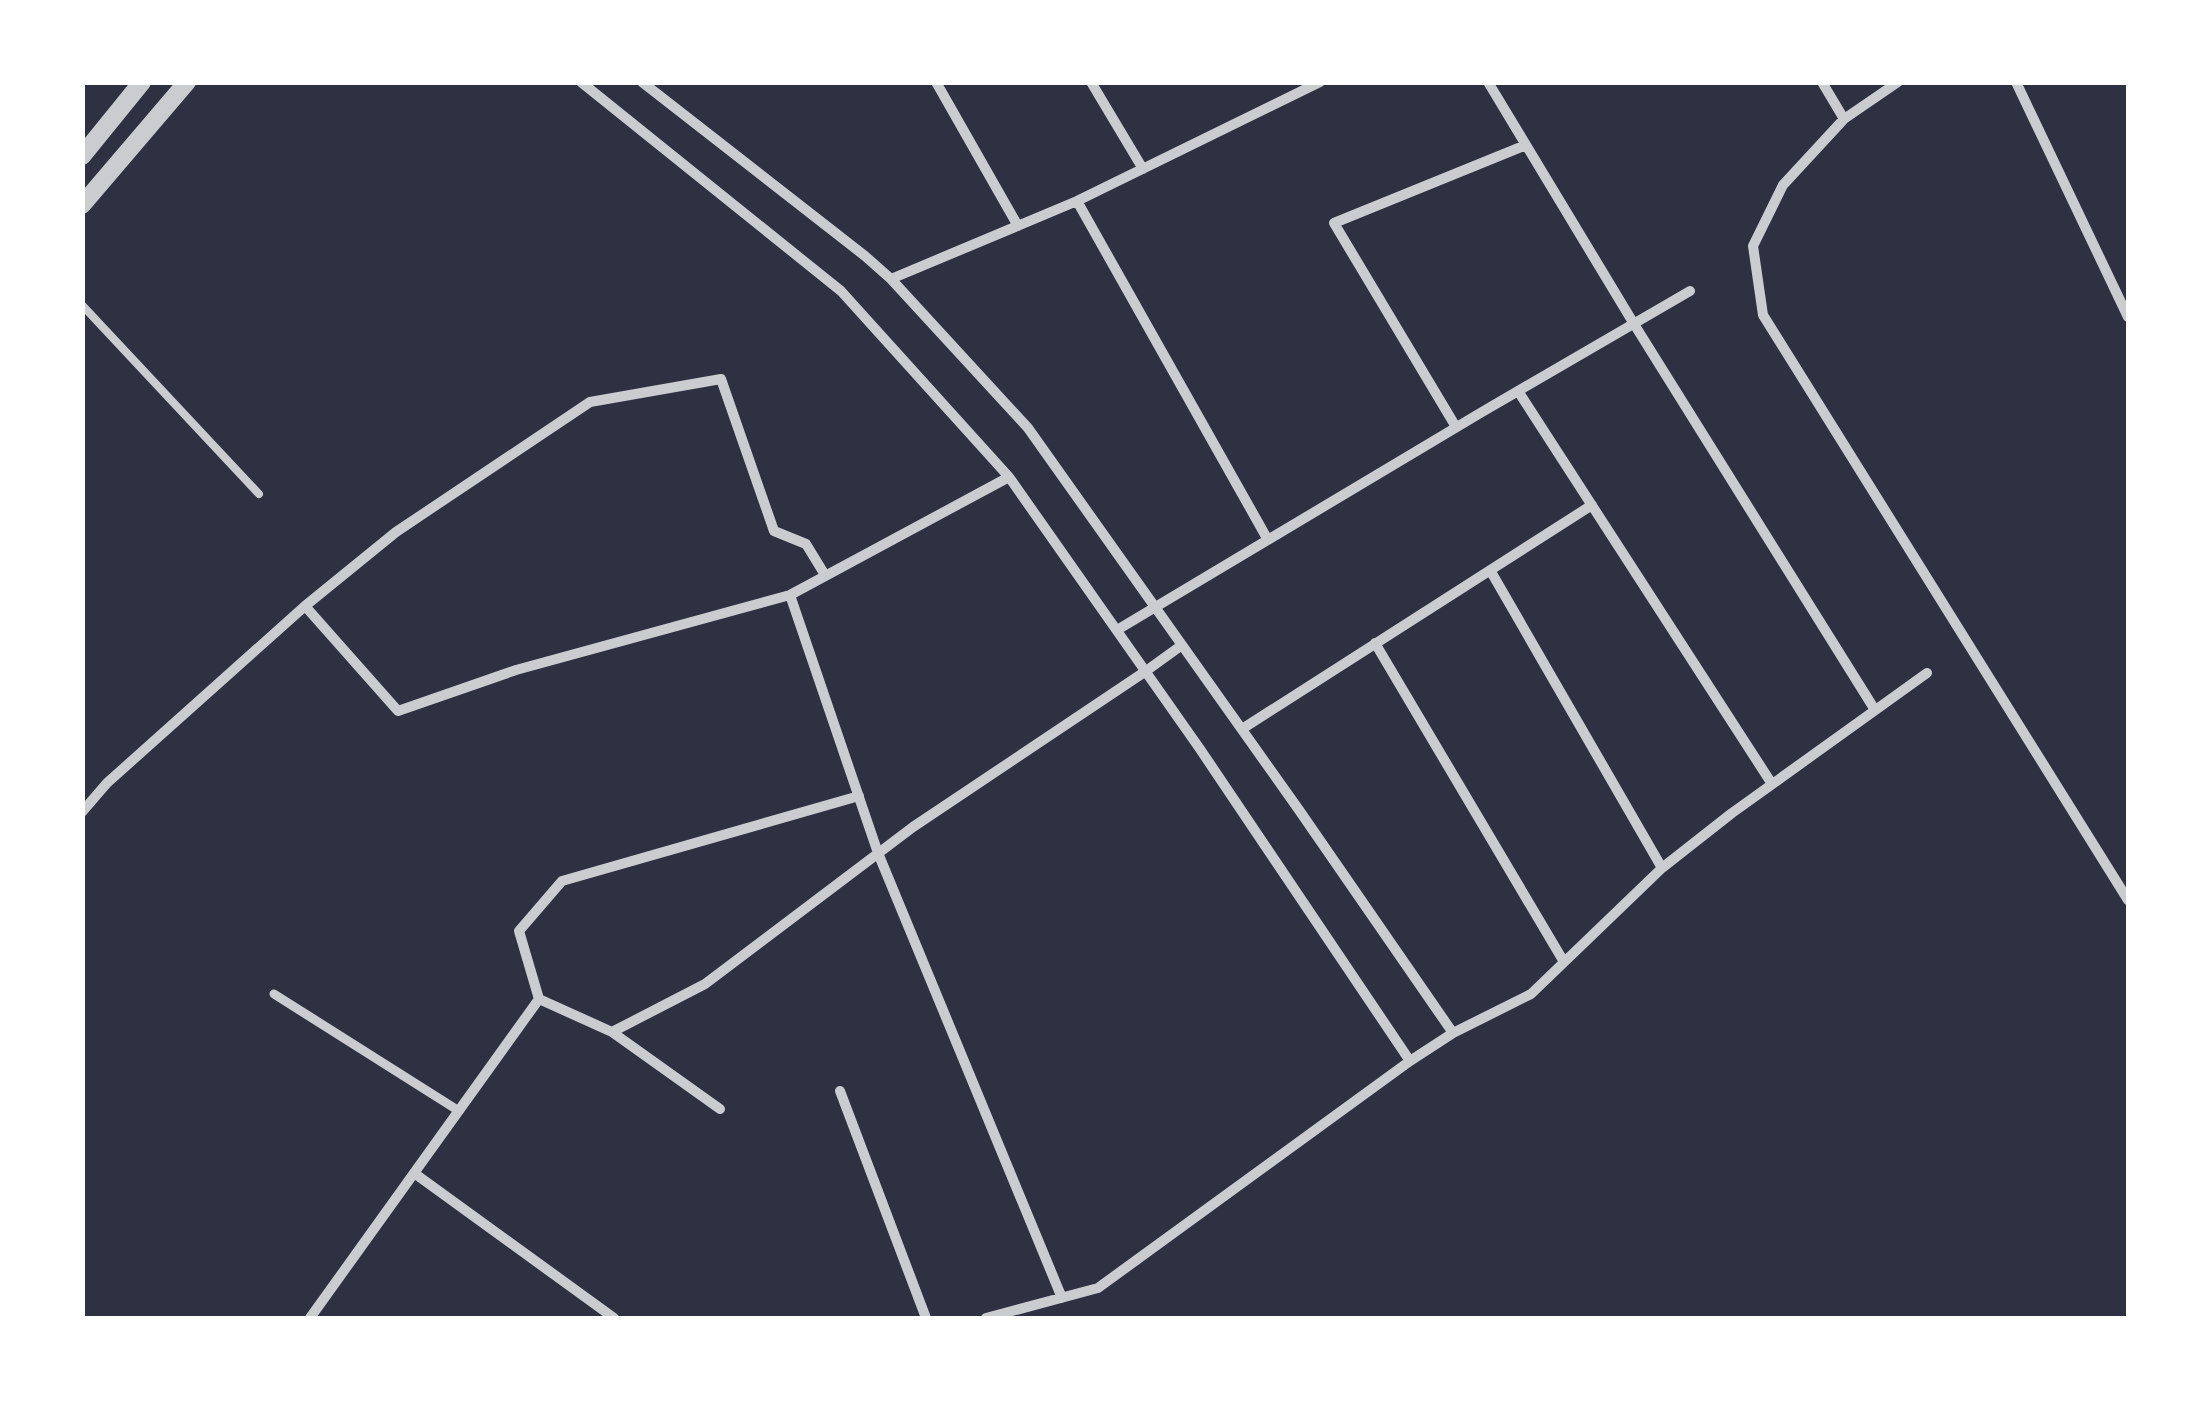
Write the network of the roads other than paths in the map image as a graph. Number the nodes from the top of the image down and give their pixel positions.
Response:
1 (142, 82) edge
2 (186, 82) edge
3 (581, 82) edge
4 (642, 82) edge
5 (936, 82) edge
6 (1090, 82) edge
7 (1320, 82) edge
8 (1488, 82) edge
9 (1822, 82) edge
10 (1898, 82) edge
11 (2016, 82) edge
12 (1844, 119) junction
13 (1526, 144) junction
14 (82, 156) edge
15 (1143, 169) junction
16 (1077, 201) junction
17 (82, 206) edge
18 (1018, 226) junction
19 (891, 279) junction
20 (1690, 291) dead end
21 (82, 306) edge
22 (2128, 317) edge
23 (1634, 324) junction
24 (1518, 391) junction
25 (1456, 427) junction
26 (1010, 476) junction
27 (259, 494) dead end
28 (1592, 505) junction
29 (1268, 540) junction
30 (1490, 570) junction
31 (825, 575) junction
32 (790, 595) junction
33 (305, 606) junction
34 (1156, 607) junction
35 (1117, 630) junction
36 (1375, 643) junction
37 (1182, 645) junction
38 (1146, 672) junction
39 (1927, 673) dead end
40 (1874, 710) junction
41 (1242, 729) junction
42 (1772, 784) junction
43 (859, 796) junction
44 (82, 812) edge
45 (878, 853) junction
46 (1662, 868) junction
47 (2128, 900) edge
48 (1564, 962) junction
49 (274, 994) dead end
50 (538, 999) junction
51 (612, 1032) junction
52 (1453, 1033) junction
53 (1410, 1060) junction
54 (840, 1091) dead end
55 (720, 1109) dead end
56 (458, 1110) junction
57 (414, 1173) junction
58 (1062, 1298) junction
59 (310, 1318) edge
60 (614, 1318) edge
61 (926, 1318) edge
62 (986, 1318) edge

1 - 14 street
2 - 17 street
3 - 26 street
4 - 19 street
5 - 18 street
6 - 15 street
7 - 15 street
8 - 13 street
9 - 12 street
10 - 12 street
11 - 22 street
12 - 47 street
13 - 23 street
13 - 25 street
15 - 16 street
16 - 18 street
16 - 29 street
18 - 19 street
19 - 34 street
20 - 23 street
21 - 27 lane
23 - 24 street
23 - 40 street
24 - 25 street
24 - 28 street
25 - 29 street
26 - 31 street
26 - 35 street
28 - 30 street
28 - 42 street
29 - 34 street
30 - 36 street
30 - 46 street
31 - 32 street
31 - 33 street
32 - 33 street
32 - 43 street
33 - 44 street
34 - 35 street
34 - 37 street
35 - 38 street
36 - 41 street
36 - 48 street
37 - 38 street
37 - 41 street
38 - 45 street
38 - 53 street
39 - 40 street
40 - 42 street
41 - 52 street
42 - 46 street
43 - 45 street
43 - 50 street
45 - 51 street
45 - 58 street
46 - 48 street
48 - 52 street
49 - 56 street
50 - 51 street
50 - 56 street
51 - 55 street
52 - 53 street
53 - 58 street
54 - 61 street
56 - 57 street
57 - 59 street
57 - 60 street
58 - 62 street

